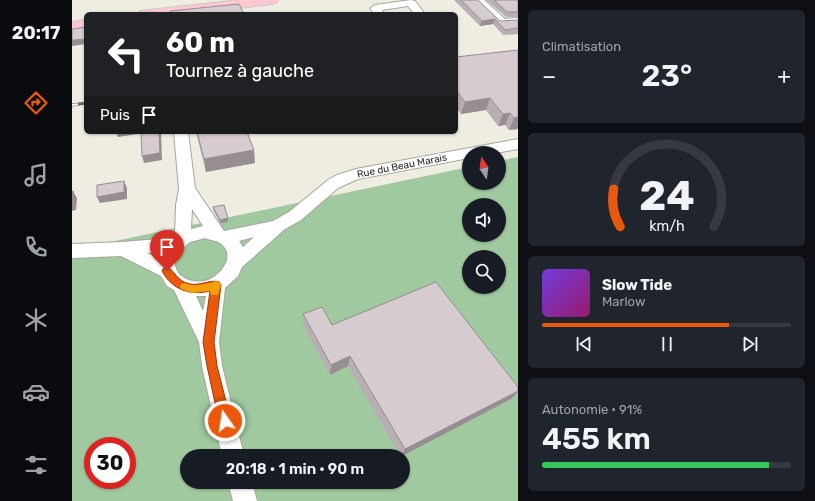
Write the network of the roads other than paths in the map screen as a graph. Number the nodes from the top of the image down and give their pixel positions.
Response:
1 (242, 0) edge
2 (271, 0) edge
3 (478, 0) edge
4 (402, 2) edge
5 (160, 9) edge
6 (378, 12) edge
7 (418, 12) edge
8 (84, 20) edge
9 (518, 21) edge
10 (72, 22) edge
11 (84, 24) edge
12 (72, 26) edge
13 (181, 134) edge
14 (518, 144) edge
15 (506, 146) edge
16 (462, 154) edge
17 (187, 190) junction
18 (279, 225) junction
19 (221, 235) junction
20 (179, 241) junction
21 (122, 249) junction
22 (72, 251) edge
23 (238, 261) junction
24 (167, 271) junction
25 (180, 285) junction
26 (216, 285) junction
27 (209, 342) junction
28 (231, 449) edge
29 (242, 489) edge
30 (245, 501) edge

1 - 5 main road
2 - 5 main road
3 - 9 street
4 - 6 street
4 - 7 street
8 - 10 main road
11 - 12 main road
13 - 17 street
14 - 15 street, Rue du Beau Marais
16 - 18 street, Rue du Beau Marais
17 - 19 street
17 - 20 street
18 - 19 street, Rue du Beau Marais
18 - 23 street, Rue du Beau Marais
19 - 20 street
19 - 23 street
20 - 21 street
20 - 24 street
21 - 22 street
21 - 24 street
23 - 26 street
24 - 25 street
25 - 26 street
25 - 27 street
26 - 27 street
27 - 28 street
29 - 30 street

